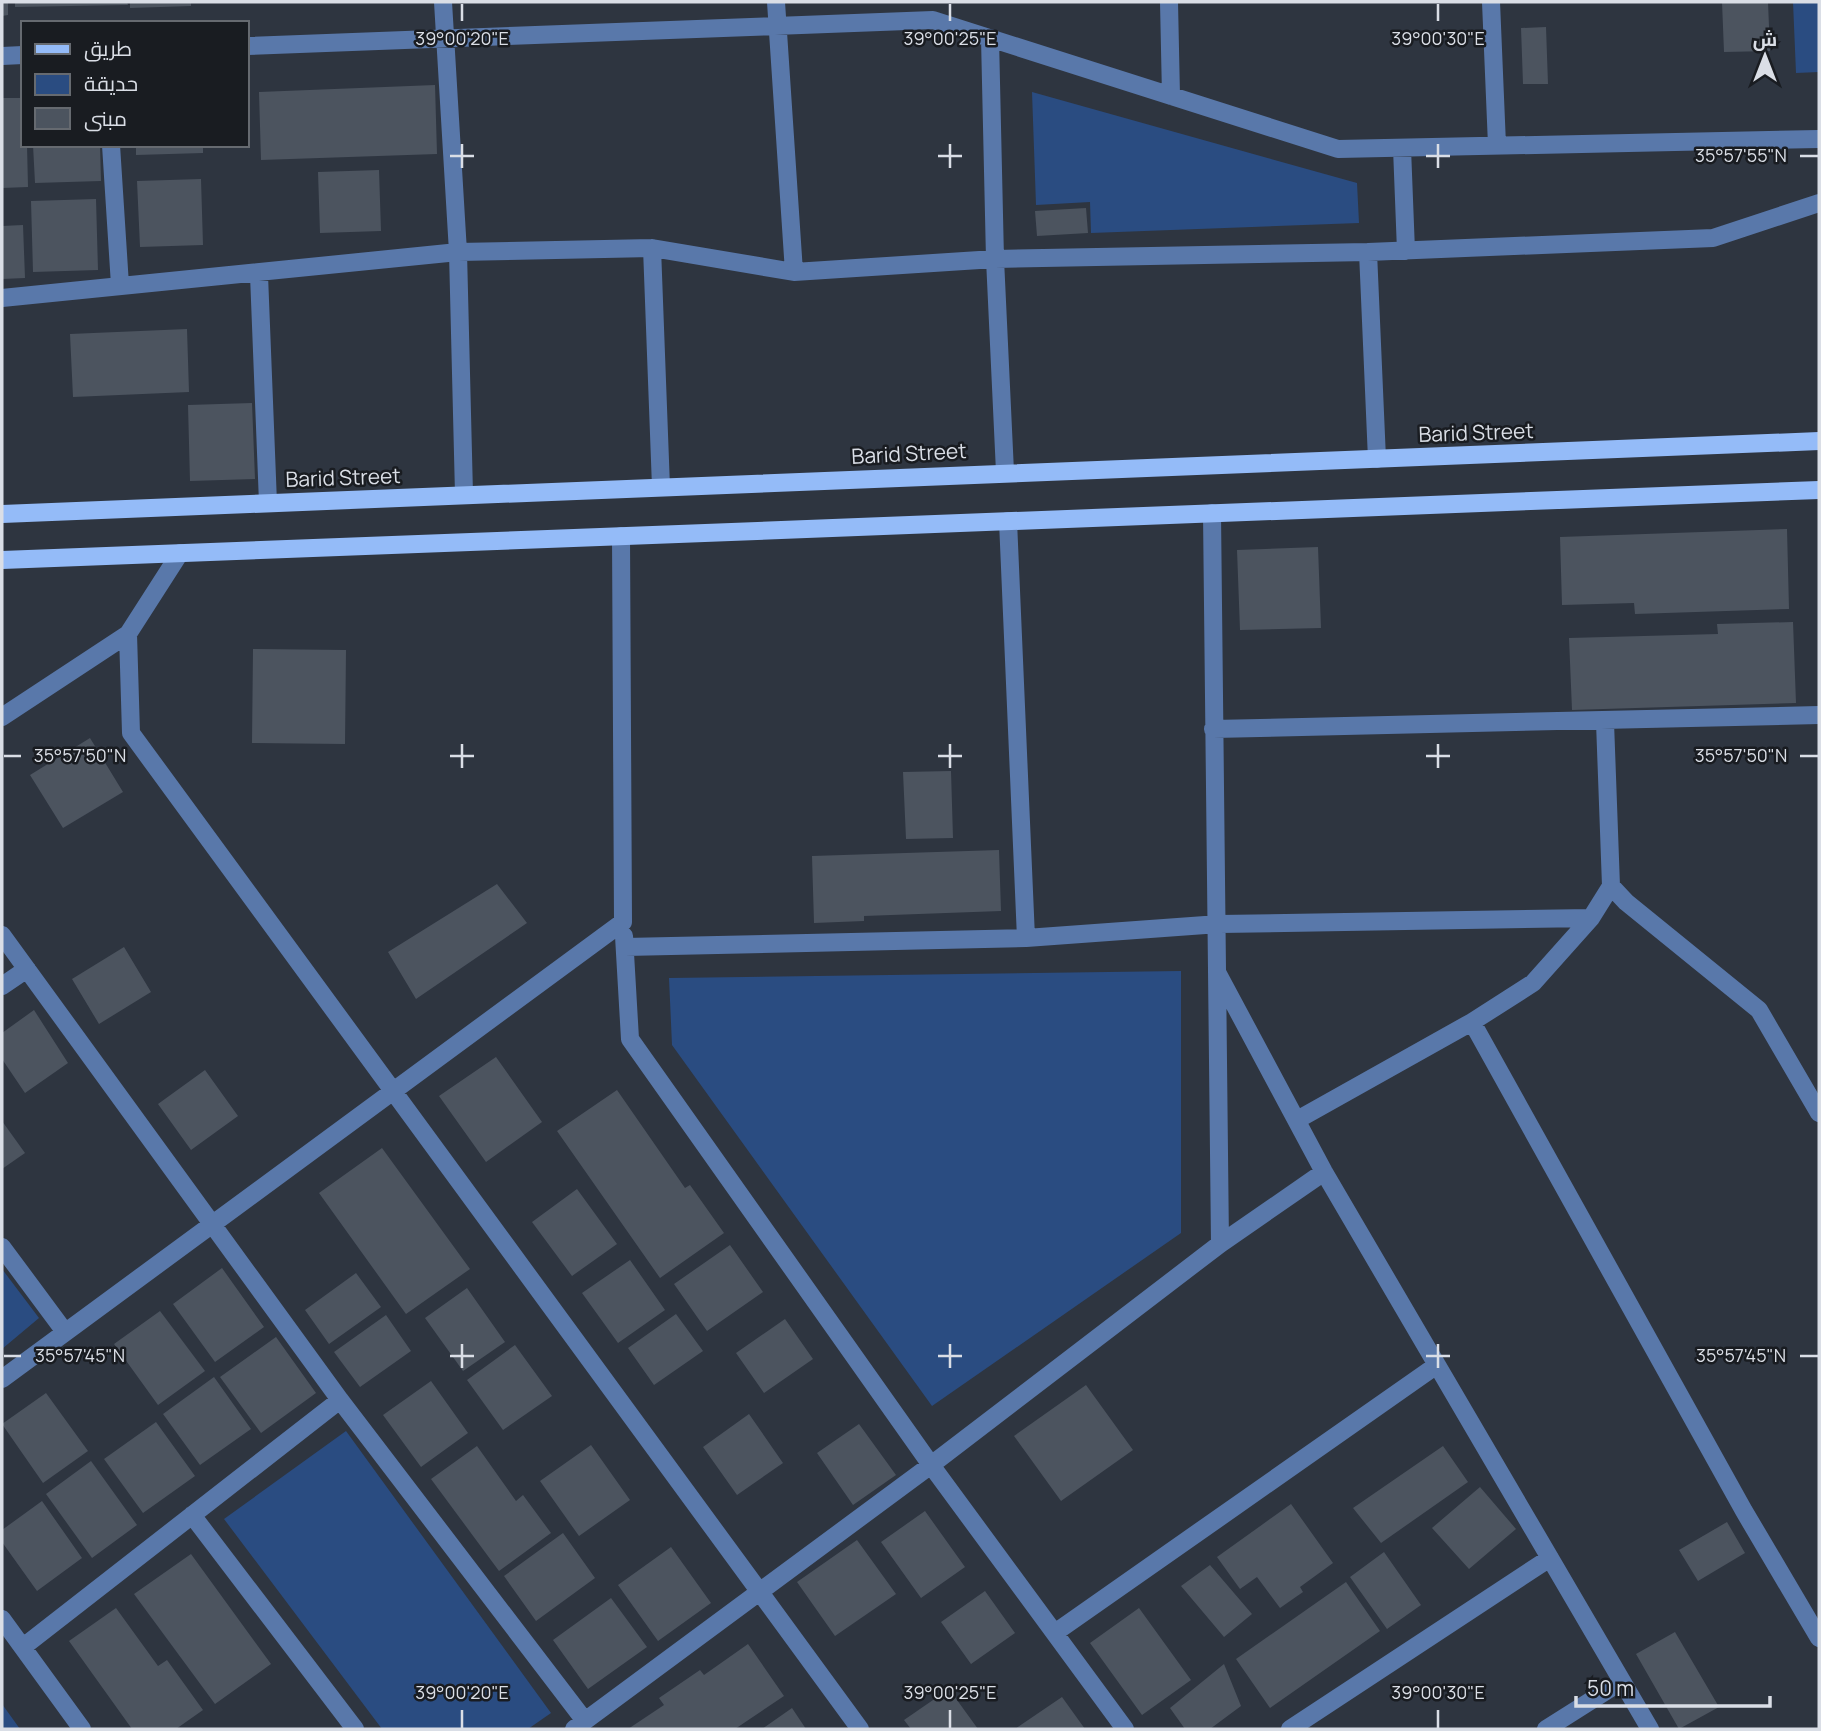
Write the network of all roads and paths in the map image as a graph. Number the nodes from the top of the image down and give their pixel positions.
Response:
1 (443, 2) edge
2 (776, 2) edge
3 (1169, 2) edge
4 (1491, 2) edge
5 (777, 26) junction
6 (990, 38) junction
7 (444, 39) junction
8 (248, 46) edge
9 (2, 55) edge
10 (21, 55) edge
11 (1171, 96) junction
12 (1819, 139) edge
13 (1497, 145) junction
14 (111, 147) edge
15 (1402, 148) junction
16 (1819, 203) edge
17 (652, 248) junction
18 (1406, 251) junction
19 (458, 252) junction
20 (1368, 253) junction
21 (995, 258) junction
22 (794, 271) junction
23 (259, 275) junction
24 (120, 285) junction
25 (2, 299) edge
26 (1819, 441) edge
27 (1377, 458) junction
28 (1005, 471) junction
29 (661, 487) junction
30 (1819, 490) edge
31 (464, 494) junction
32 (268, 503) junction
33 (1212, 513) junction
34 (2, 514) edge
35 (1008, 521) junction
36 (621, 536) junction
37 (180, 553) junction
38 (2, 560) edge
39 (128, 634) junction
40 (1819, 715) edge
41 (2, 717) edge
42 (1605, 722) junction
43 (1213, 729) junction
44 (1611, 886) junction
45 (1591, 918) junction
46 (623, 922) junction
47 (1219, 924) junction
48 (2, 935) edge
49 (1026, 938) junction
50 (625, 947) junction
51 (27, 969) junction
52 (1218, 974) junction
53 (2, 986) edge
54 (1472, 1022) junction
55 (393, 1091) junction
56 (1819, 1113) edge
57 (1297, 1120) junction
58 (1324, 1172) junction
59 (214, 1224) junction
60 (1220, 1244) junction
61 (2, 1247) edge
62 (65, 1332) junction
63 (1437, 1365) junction
64 (2, 1379) edge
65 (340, 1400) junction
66 (931, 1465) junction
67 (192, 1515) junction
68 (1550, 1558) junction
69 (760, 1593) junction
70 (2, 1619) edge
71 (1056, 1632) junction
72 (1819, 1638) edge
73 (23, 1647) junction
74 (1622, 1681) junction
75 (580, 1725) edge
76 (82, 1729) edge
77 (355, 1729) edge
78 (860, 1729) edge
79 (1125, 1729) edge
80 (1290, 1729) edge
81 (1546, 1729) edge
82 (1650, 1729) edge

1 - 7 street
2 - 5 street
3 - 11 street
4 - 13 street
5 - 6 street
5 - 7 street
5 - 22 street
6 - 11 street
6 - 21 street
7 - 8 street
7 - 19 street
9 - 10 street
11 - 15 street
12 - 13 street
13 - 15 street
14 - 24 street
15 - 18 street
16 - 18 street
17 - 19 street
17 - 22 street
17 - 29 street
18 - 20 street
19 - 23 street
19 - 31 street
20 - 21 street
20 - 27 street
21 - 22 street
21 - 28 street
23 - 24 street
23 - 32 street
24 - 25 street
26 - 27 main road, Barid Street
27 - 28 main road, Barid Street
28 - 29 main road, Barid Street
29 - 31 main road, Barid Street
30 - 33 main road
31 - 32 main road, Barid Street
32 - 34 main road, Barid Street
33 - 35 main road
33 - 43 street
35 - 36 main road
35 - 49 street
36 - 37 main road
36 - 46 street
37 - 38 main road
37 - 39 street
39 - 41 street
39 - 55 street
40 - 42 street
42 - 43 street
42 - 44 street
43 - 47 street
44 - 45 street
44 - 56 street
45 - 47 street
45 - 54 street
46 - 50 street
46 - 55 street
47 - 49 street
47 - 52 street
48 - 51 street
49 - 50 street
50 - 66 street
51 - 53 street
51 - 59 street
52 - 57 street
52 - 60 street
54 - 57 street
54 - 72 street
55 - 59 street
55 - 69 street
57 - 58 street
58 - 60 street
58 - 63 street
59 - 62 street
59 - 65 street
60 - 66 street
61 - 62 street
62 - 64 street
63 - 68 street
63 - 71 street
65 - 67 street
65 - 75 street
66 - 69 street
66 - 71 street
67 - 73 street
67 - 77 street
68 - 74 street
68 - 80 street
69 - 75 street
69 - 78 street
70 - 73 street
71 - 79 street
73 - 76 street
74 - 81 street
74 - 82 street

